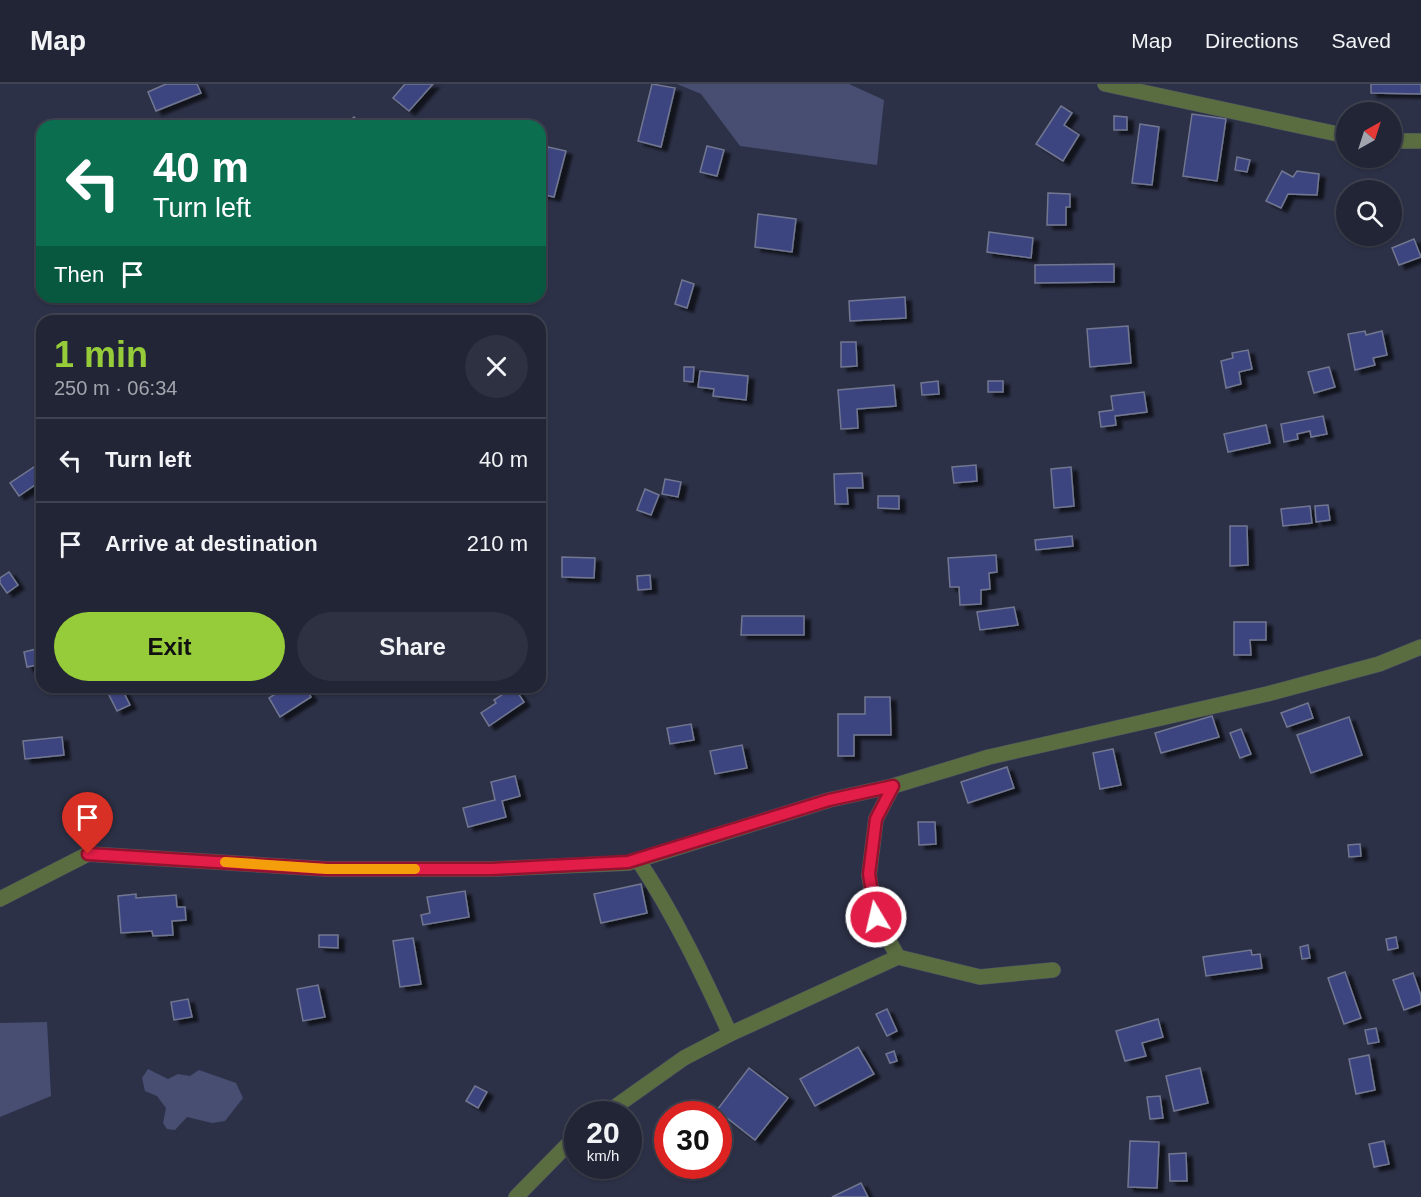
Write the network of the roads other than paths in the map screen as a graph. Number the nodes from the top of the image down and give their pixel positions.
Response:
1 (1105, 84) edge
2 (1336, 134) edge
3 (1402, 141) edge
4 (1421, 141) edge
5 (1421, 647) edge
6 (893, 786) junction
7 (638, 860) junction
8 (0, 899) edge
9 (898, 957) junction
10 (1053, 970) dead end
11 (730, 1034) junction
12 (623, 1101) edge
13 (564, 1148) edge
14 (516, 1197) edge

1 - 2 street
3 - 4 street
5 - 6 street
6 - 7 street
6 - 9 street
7 - 8 street
7 - 11 street
9 - 10 street
9 - 11 street
11 - 12 street
13 - 14 street

